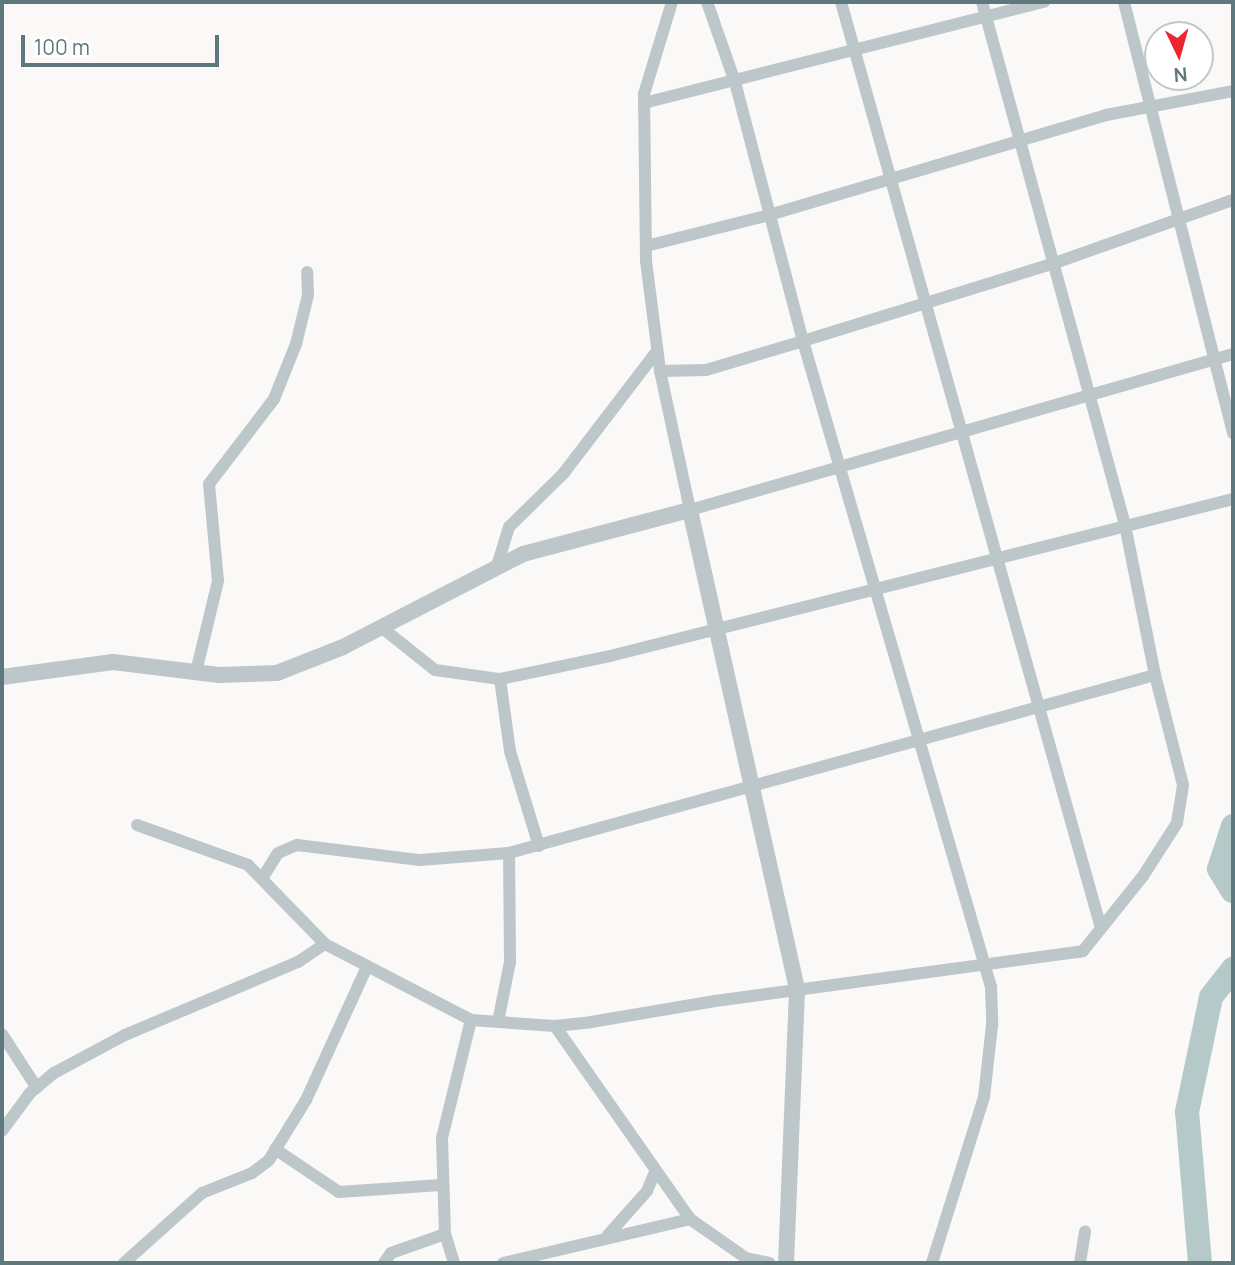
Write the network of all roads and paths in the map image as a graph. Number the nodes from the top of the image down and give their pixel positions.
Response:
1 (672, 2) edge
2 (707, 2) edge
3 (841, 2) edge
4 (982, 2) edge
5 (1044, 2) edge
6 (1124, 2) edge
7 (987, 18) junction
8 (858, 52) junction
9 (735, 82) junction
10 (1233, 91) edge
11 (644, 103) junction
12 (1150, 103) junction
13 (1017, 139) junction
14 (891, 177) junction
15 (1233, 200) edge
16 (769, 215) junction
17 (1180, 222) junction
18 (646, 246) junction
19 (1052, 264) junction
20 (307, 272) dead end
21 (927, 303) junction
22 (803, 341) junction
23 (657, 351) junction
24 (1233, 354) edge
25 (1213, 359) junction
26 (660, 371) junction
27 (1090, 396) junction
28 (961, 431) junction
29 (1233, 433) edge
30 (839, 464) junction
31 (1233, 499) edge
32 (690, 510) junction
33 (1125, 525) junction
34 (996, 558) junction
35 (497, 566) junction
36 (878, 587) junction
37 (381, 627) junction
38 (717, 627) junction
39 (196, 672) junction
40 (1155, 675) junction
41 (2, 677) edge
42 (500, 679) junction
43 (1036, 710) junction
44 (918, 739) junction
45 (752, 783) junction
46 (137, 825) dead end
47 (540, 846) junction
48 (509, 853) junction
49 (263, 877) junction
50 (1101, 928) junction
51 (325, 944) junction
52 (985, 964) junction
53 (368, 967) junction
54 (797, 990) junction
55 (471, 1020) junction
56 (498, 1022) junction
57 (555, 1026) junction
58 (2, 1034) edge
59 (37, 1087) junction
60 (2, 1131) edge
61 (275, 1149) junction
62 (654, 1172) junction
63 (441, 1185) junction
64 (690, 1219) junction
65 (1085, 1231) dead end
66 (445, 1234) junction
67 (608, 1236) junction
68 (124, 1263) edge
69 (383, 1263) edge
70 (454, 1263) edge
71 (503, 1263) edge
72 (769, 1263) edge
73 (786, 1263) edge
74 (932, 1263) edge
75 (1080, 1263) edge

1 - 11 street
2 - 9 street
3 - 8 street
4 - 7 street
5 - 7 street
6 - 12 street
7 - 8 street
7 - 13 street
8 - 9 street
8 - 14 street
9 - 11 street
9 - 16 street
10 - 12 street
11 - 18 street
12 - 13 street
12 - 17 street
13 - 14 street
13 - 19 street
14 - 16 street
14 - 21 street
15 - 17 street
16 - 18 street
16 - 22 street
17 - 19 street
17 - 25 street
18 - 23 street
19 - 21 street
19 - 27 street
20 - 39 street
21 - 22 street
21 - 28 street
22 - 26 street
22 - 30 street
23 - 26 street
23 - 35 street
24 - 25 street
25 - 27 street
25 - 29 street
26 - 32 street
27 - 28 street
27 - 33 street
28 - 30 street
28 - 34 street
30 - 32 street
30 - 36 street
31 - 33 street
32 - 35 street
32 - 38 street
33 - 34 street
33 - 40 street
34 - 36 street
34 - 43 street
35 - 37 street
36 - 38 street
36 - 44 street
37 - 39 street
37 - 42 street
38 - 42 street
38 - 45 street
39 - 41 street
40 - 43 street
40 - 50 street
42 - 47 street
43 - 44 street
43 - 50 street
44 - 45 street
44 - 52 street
45 - 47 street
45 - 54 street
46 - 49 street
47 - 48 street
48 - 49 street
48 - 56 street
49 - 51 street
50 - 52 street
51 - 53 street
51 - 59 street
52 - 54 street
52 - 74 street
53 - 55 street
53 - 61 street
54 - 57 street
54 - 73 street
55 - 56 street
55 - 63 street
56 - 57 street
57 - 62 street
58 - 59 street
59 - 60 street
61 - 63 street
61 - 68 street
62 - 64 street
62 - 67 street
63 - 66 street
64 - 67 street
64 - 72 street
65 - 75 street
66 - 69 street
66 - 70 street
67 - 71 street

